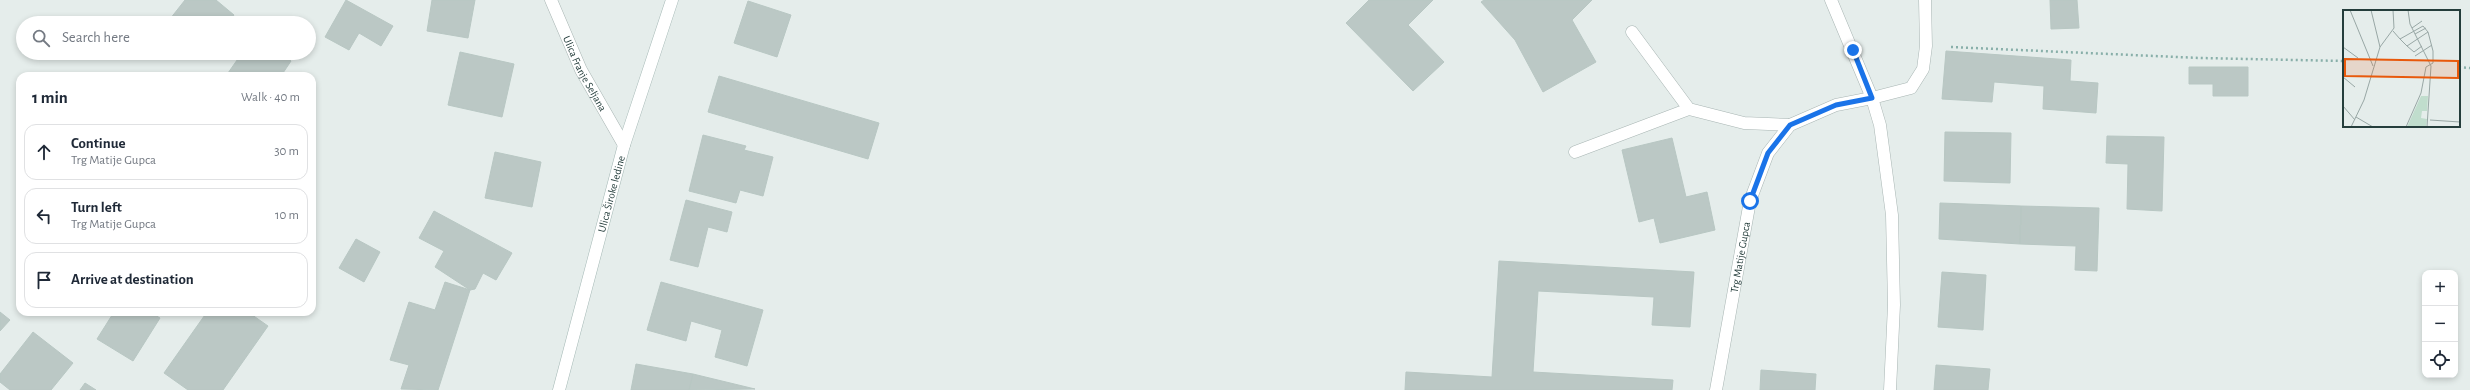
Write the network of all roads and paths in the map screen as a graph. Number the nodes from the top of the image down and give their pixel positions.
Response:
1 (551, 0) edge
2 (672, 0) edge
3 (1830, 0) edge
4 (1925, 0) edge
5 (1632, 32) dead end
6 (1926, 46) junction
7 (2343, 61) edge
8 (2460, 67) edge
9 (2470, 68) edge
10 (1872, 98) junction
11 (1690, 109) junction
12 (1790, 125) junction
13 (624, 145) junction
14 (1575, 152) dead end
15 (560, 390) edge
16 (1716, 390) edge
17 (1890, 390) edge

1 - 13 street, Ulica Franje Seljana
2 - 13 street, Ulica Široke ledine
3 - 10 street
4 - 6 street, Trg Matije Gupca
5 - 11 street
6 - 7 path
6 - 10 street, Trg Matije Gupca
8 - 9 path
10 - 12 street, Trg Matije Gupca
10 - 17 street
11 - 12 street
11 - 14 street
12 - 16 street, Trg Matije Gupca
13 - 15 street, Ulica Široke ledine

